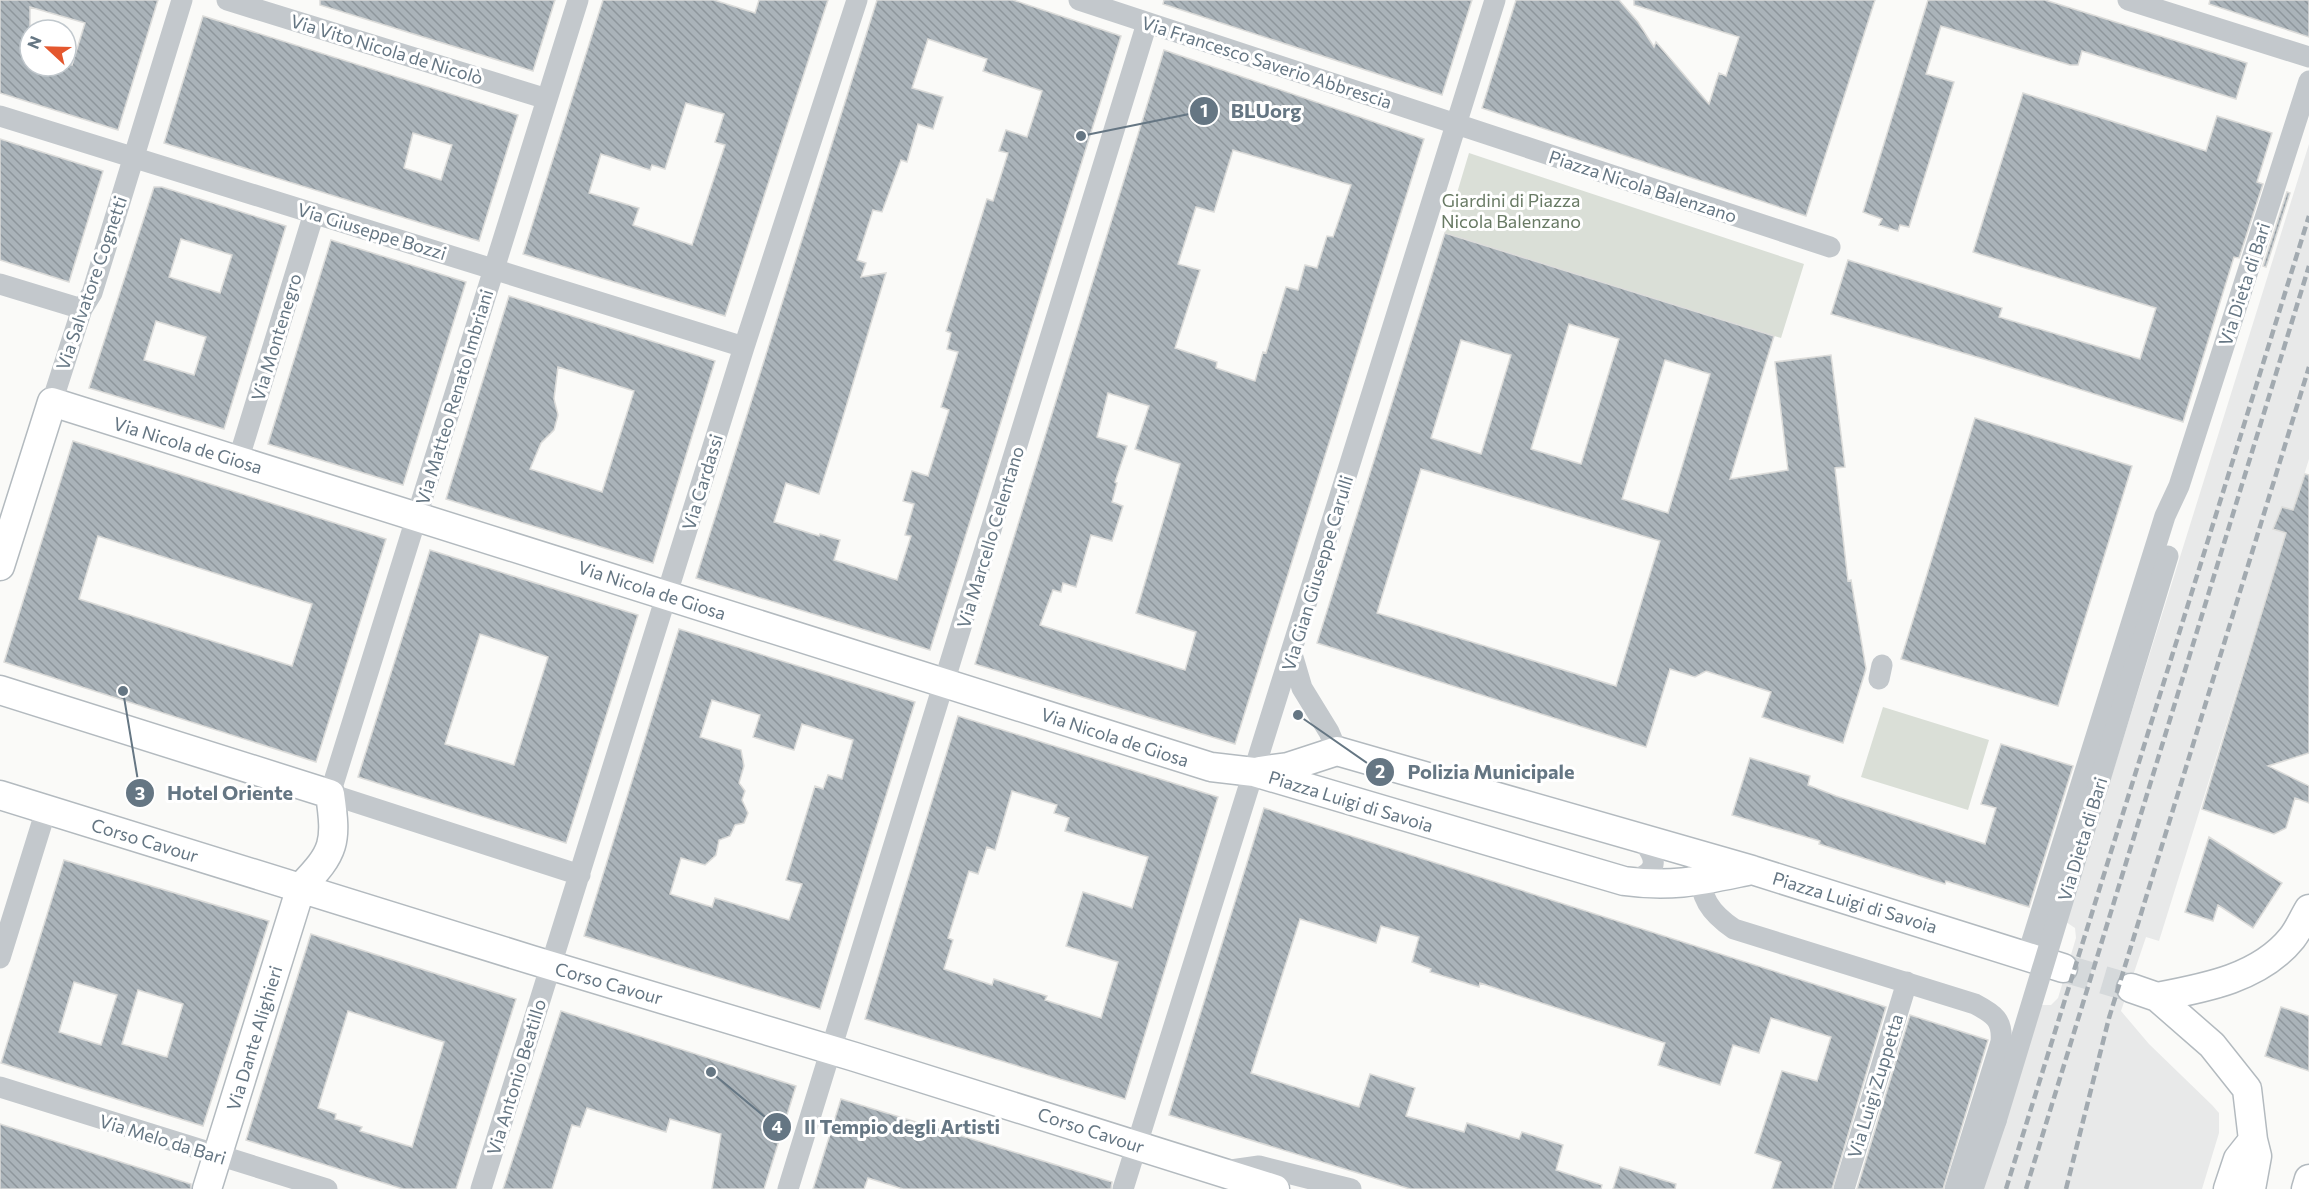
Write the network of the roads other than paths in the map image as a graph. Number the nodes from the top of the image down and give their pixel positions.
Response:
1 (182, 0) edge
2 (227, 0) edge
3 (578, 0) edge
4 (857, 0) edge
5 (1079, 0) edge
6 (1495, 0) edge
7 (2128, 0) edge
8 (1147, 24) junction
9 (2309, 57) edge
10 (2309, 81) edge
11 (547, 99) junction
12 (0, 116) edge
13 (1456, 124) junction
14 (134, 157) junction
15 (314, 213) junction
16 (1830, 247) dead end
17 (493, 269) junction
18 (0, 284) edge
19 (82, 309) junction
20 (744, 347) junction
21 (51, 402) junction
22 (238, 460) junction
23 (2179, 486) junction
24 (417, 516) junction
25 (0, 566) edge
26 (667, 595) junction
27 (1292, 654) junction
28 (946, 683) junction
29 (0, 690) edge
30 (1336, 751) junction
31 (1254, 772) junction
32 (330, 794) junction
33 (0, 795) edge
34 (46, 810) junction
35 (1639, 838) junction
36 (1699, 868) junction
37 (580, 875) junction
38 (1624, 881) junction
39 (301, 887) junction
40 (2309, 909) edge
41 (2027, 957) junction
42 (0, 958) edge
43 (551, 966) junction
44 (2063, 968) tunnel mouth
45 (1907, 982) junction
46 (831, 1050) junction
47 (0, 1087) edge
48 (2253, 1140) junction
49 (1138, 1145) junction
50 (217, 1155) junction
51 (1218, 1171) junction
52 (2309, 1179) edge
53 (207, 1189) edge
54 (327, 1189) edge
55 (481, 1189) edge
56 (788, 1189) edge
57 (1123, 1189) edge
58 (1275, 1189) edge
59 (1351, 1189) edge
60 (1844, 1189) edge
61 (1955, 1189) edge
62 (1973, 1189) edge
63 (2228, 1189) edge
64 (2251, 1189) edge
65 (2306, 1189) edge

1 - 14 street, Via Salvatore Cognetti
2 - 11 street, Via Vito Nicola de Nicolò
3 - 11 street, Via Matteo Renato Imbriani
4 - 20 street, Via Cardassi
5 - 8 street, Via Francesco Saverio Abbrescia
6 - 13 street, Via Gian Giuseppe Carulli
7 - 9 street
8 - 13 street, Via Francesco Saverio Abbrescia
8 - 28 street, Via Marcello Celentano
10 - 23 street, Via Dieta di Bari
11 - 17 street, Via Matteo Renato Imbriani
12 - 14 street, Via Giuseppe Bozzi
13 - 16 street, Piazza Nicola Balenzano
13 - 27 street, Via Gian Giuseppe Carulli
14 - 15 street, Via Giuseppe Bozzi
14 - 19 street, Via Salvatore Cognetti
15 - 17 street, Via Giuseppe Bozzi
15 - 22 street, Via Montenegro
17 - 20 street, Via Giuseppe Bozzi
17 - 24 street, Via Matteo Renato Imbriani
18 - 19 street
19 - 21 street, Via Salvatore Cognetti
20 - 26 street, Via Cardassi
21 - 22 main road, Via Nicola de Giosa
21 - 25 main road, Via Salvatore Cognetti
22 - 24 main road, Via Nicola de Giosa
23 - 41 street, Via Dieta di Bari
23 - 62 street, Via Dieta di Bari, bridge
24 - 26 main road, Via Nicola de Giosa
24 - 32 street, Via Matteo Renato Imbriani
26 - 28 main road, Via Nicola de Giosa
26 - 37 street, Via Cardassi
27 - 30 street
27 - 31 street, Via Gian Giuseppe Carulli
28 - 31 main road, Via Nicola de Giosa
28 - 46 street, Via Marcello Celentano
29 - 32 main road
30 - 31 main road, Piazza Luigi di Savoia
30 - 35 main road, Piazza Luigi di Savoia
31 - 38 main road, Piazza Luigi di Savoia
31 - 49 street, Via Gian Giuseppe Carulli
32 - 37 street
32 - 39 main road
33 - 34 main road, Corso Cavour
34 - 39 main road, Corso Cavour
34 - 42 street
35 - 36 main road, Piazza Luigi di Savoia
35 - 38 street
36 - 38 main road, Piazza Luigi di Savoia
36 - 41 main road, Piazza Luigi di Savoia
36 - 45 street
37 - 43 street, Via Cardassi
39 - 43 main road, Corso Cavour
39 - 50 main road, Via Dante Alighieri
40 - 48 main road
41 - 44 main road, Piazza Luigi di Savoia
43 - 46 main road, Corso Cavour
43 - 55 street, Via Antonio Beatillo
45 - 60 street, Via Luigi Zuppetta
45 - 61 street
46 - 49 main road, Corso Cavour
46 - 56 street, Via Marcello Celentano
47 - 50 street, Via Melo da Bari
48 - 63 main road
48 - 64 main road
49 - 51 main road, Corso Cavour
49 - 57 street, Via Gian Giuseppe Carulli
50 - 53 main road, Via Dante Alighieri
50 - 54 street, Via Melo da Bari
51 - 58 main road, Corso Cavour
51 - 59 street, Corso Cavour
52 - 65 main road

